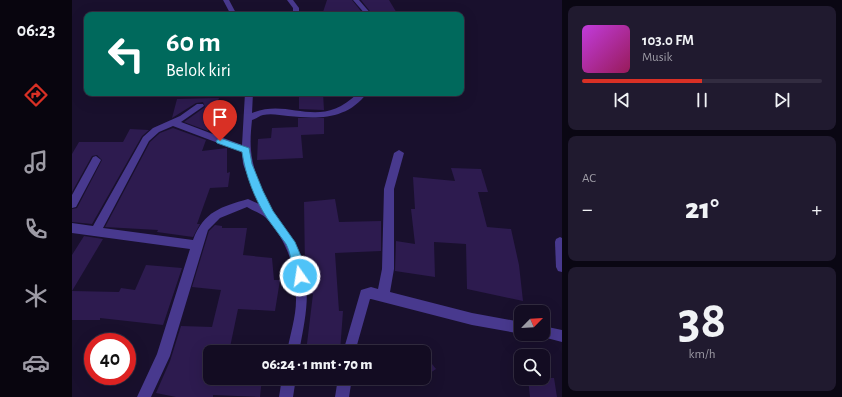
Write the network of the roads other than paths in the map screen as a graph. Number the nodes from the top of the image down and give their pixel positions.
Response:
1 (226, 0) edge
2 (290, 0) edge
3 (356, 0) edge
4 (232, 12) edge
5 (296, 12) edge
6 (366, 12) edge
7 (249, 96) edge
8 (361, 96) edge
9 (200, 106) dead end
10 (249, 118) junction
11 (172, 122) junction
12 (246, 150) junction
13 (399, 153) dead end
14 (96, 160) dead end
15 (72, 204) edge
16 (269, 214) junction
17 (72, 228) edge
18 (95, 232) junction
19 (560, 242) dead end
20 (197, 244) junction
21 (562, 267) edge
22 (384, 296) junction
23 (514, 327) edge
24 (550, 333) edge
25 (562, 336) edge
26 (294, 345) edge
27 (352, 345) edge
28 (288, 385) edge
29 (344, 385) edge
30 (144, 397) edge
31 (286, 397) edge
32 (342, 397) edge

1 - 4 street
2 - 5 street
3 - 6 street
7 - 10 street
8 - 10 street
9 - 11 street
10 - 12 street
11 - 12 street
11 - 18 street
12 - 16 street
13 - 22 street
14 - 15 street
16 - 20 street
16 - 26 street
17 - 18 street
18 - 20 street
19 - 21 street
20 - 30 street
22 - 23 street
22 - 27 street
24 - 25 street
28 - 31 street
29 - 32 street

